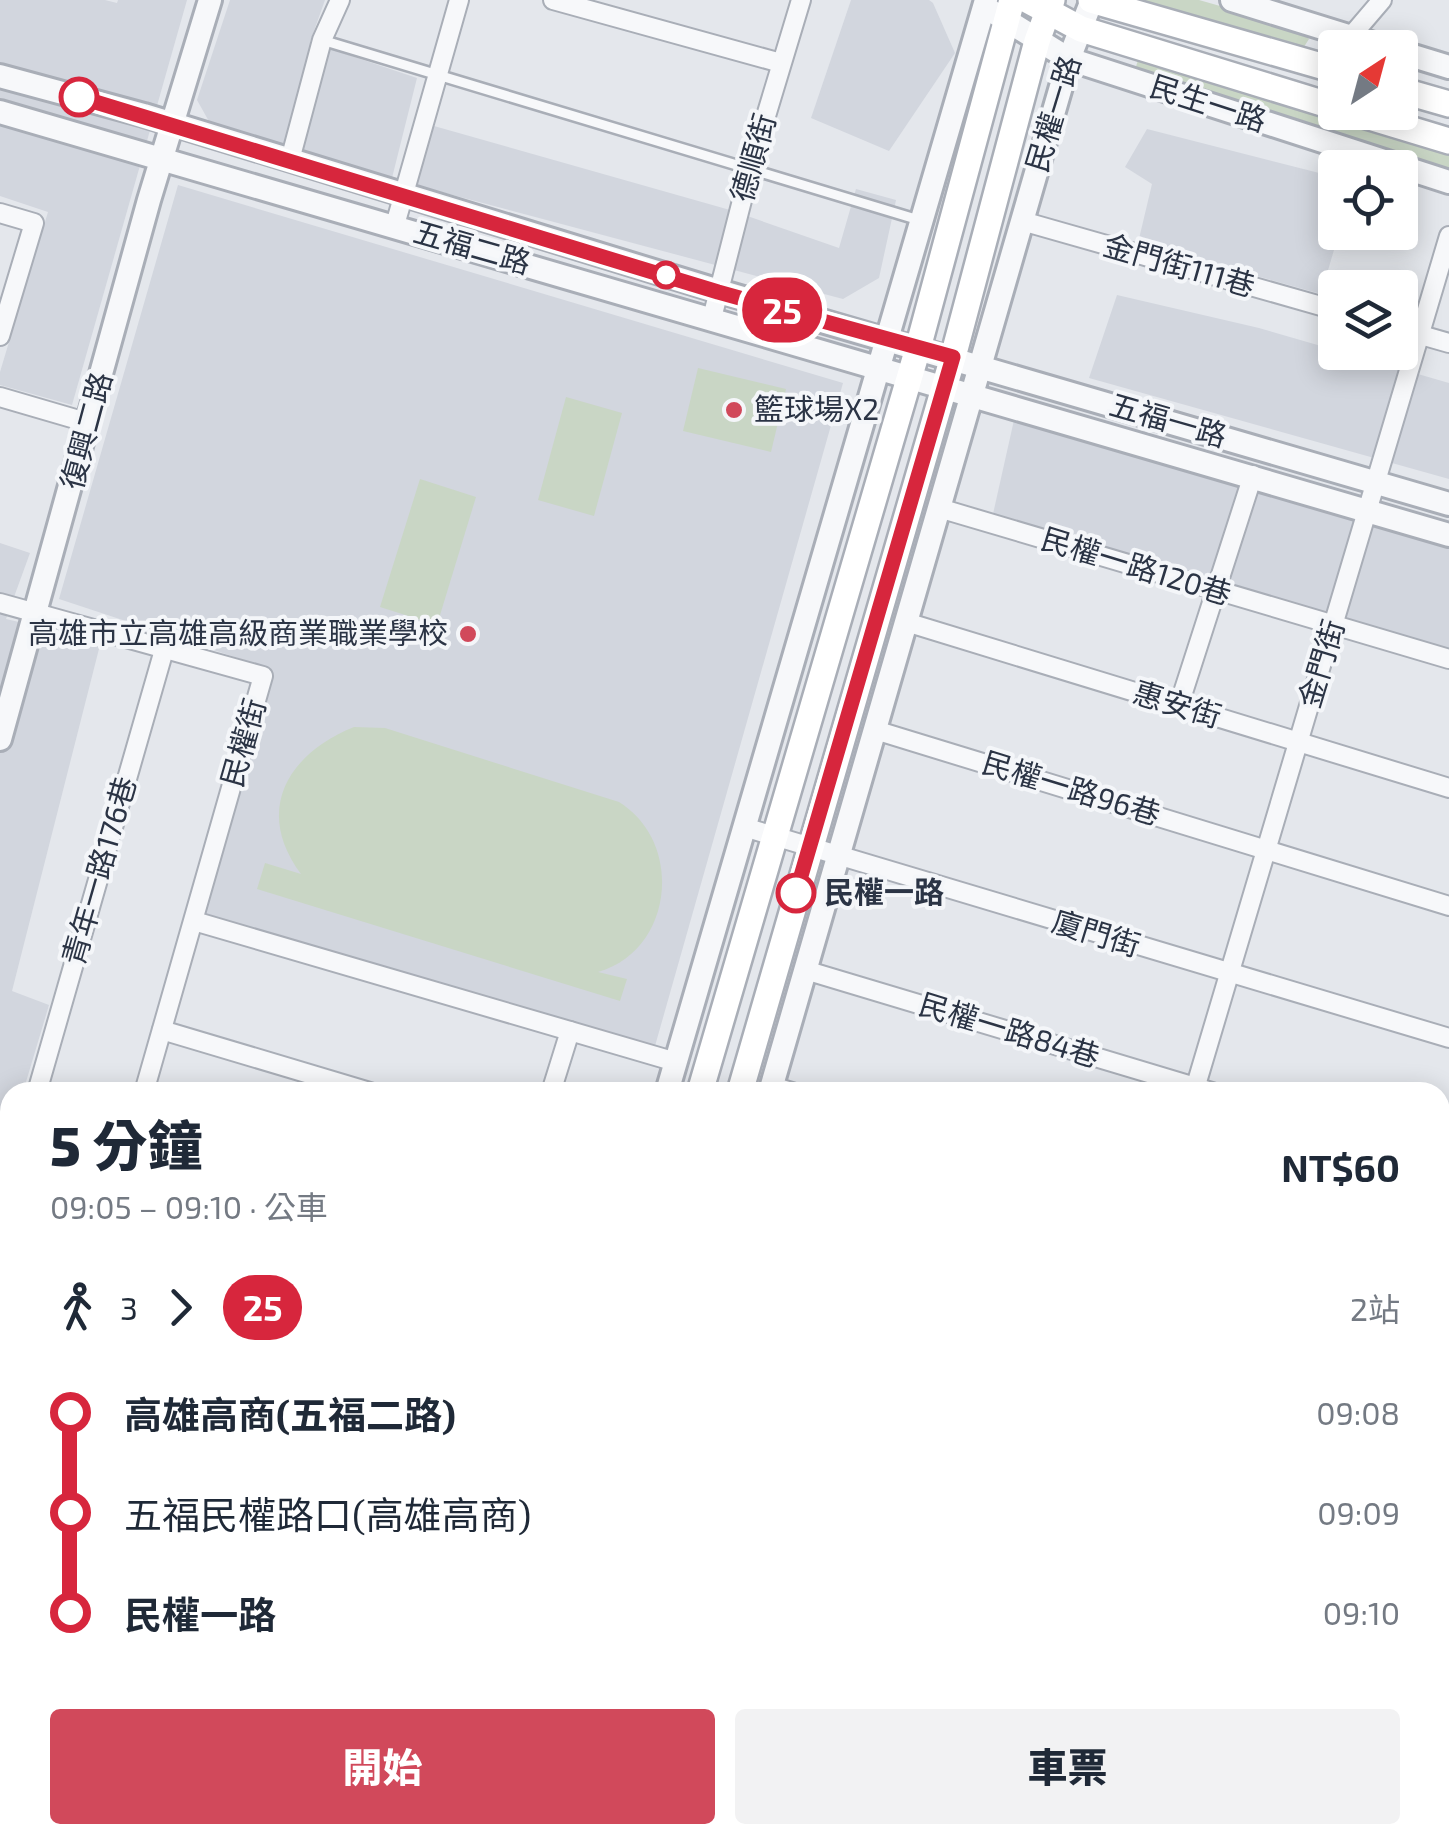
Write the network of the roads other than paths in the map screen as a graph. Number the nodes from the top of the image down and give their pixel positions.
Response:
1 (210, 0) edge
2 (340, 0) edge
3 (459, 0) edge
4 (553, 0) edge
5 (802, 0) edge
6 (1092, 0) edge
7 (1232, 0) edge
8 (983, 2) edge
9 (1373, 3) edge
10 (1042, 4) edge
11 (1009, 12) edge
12 (1081, 30) junction
13 (1354, 30) edge
14 (322, 40) junction
15 (1037, 41) junction
16 (1318, 45) edge
17 (1318, 51) edge
18 (1418, 58) edge
19 (1069, 60) junction
20 (782, 64) junction
21 (1449, 67) edge
22 (436, 75) junction
23 (0, 76) edge
24 (1418, 95) edge
25 (1318, 102) edge
26 (1449, 104) edge
27 (0, 112) edge
28 (172, 124) junction
29 (1413, 130) edge
30 (1449, 141) edge
31 (162, 157) junction
32 (290, 160) junction
33 (750, 169) junction
34 (1449, 182) edge
35 (404, 195) junction
36 (0, 213) edge
37 (922, 220) junction
38 (1022, 221) junction
39 (395, 225) junction
40 (1449, 236) edge
41 (718, 292) junction
42 (1318, 305) edge
43 (712, 318) junction
44 (1420, 334) junction
45 (0, 336) edge
46 (887, 340) junction
47 (1449, 343) edge
48 (918, 348) junction
49 (953, 357) junction
50 (981, 365) junction
51 (879, 367) junction
52 (909, 376) junction
53 (944, 386) junction
54 (972, 394) junction
55 (0, 398) edge
56 (89, 423) junction
57 (1252, 475) junction
58 (1376, 482) junction
59 (1449, 504) edge
60 (940, 508) junction
61 (1367, 511) junction
62 (1449, 535) edge
63 (1216, 591) junction
64 (0, 602) edge
65 (36, 613) junction
66 (906, 622) junction
67 (1333, 626) junction
68 (164, 650) junction
69 (1449, 660) edge
70 (1178, 706) junction
71 (875, 730) junction
72 (0, 739) edge
73 (1298, 742) junction
74 (1449, 788) edge
75 (744, 827) junction
76 (777, 837) junction
77 (810, 847) junction
78 (1267, 849) junction
79 (839, 855) junction
80 (1449, 906) edge
81 (194, 921) junction
82 (805, 970) junction
83 (1229, 974) junction
84 (162, 1030) junction
85 (570, 1031) junction
86 (1449, 1038) edge
87 (676, 1062) junction
88 (39, 1082) edge
89 (147, 1082) edge
90 (336, 1082) edge
91 (554, 1082) edge
92 (669, 1082) edge
93 (703, 1082) edge
94 (743, 1082) edge
95 (780, 1082) edge
96 (1172, 1082) edge
97 (1203, 1082) edge

1 - 28 street, 復興二路
2 - 14 street
3 - 22 street
4 - 20 street
5 - 20 street, 德順街
6 - 12 street, 民權一路
6 - 17 main road
7 - 16 street
8 - 11 street, 民生一路
8 - 37 street
9 - 13 street
10 - 12 main road, 民生一路
10 - 15 main road, 民權一路
11 - 15 street, 民生一路
11 - 48 main road
12 - 19 street, 民權一路
12 - 25 main road, 民生一路
14 - 22 lane
14 - 32 street
15 - 19 street, 民生一路
15 - 49 main road, 民權一路
18 - 21 street
19 - 34 street, 民生一路
19 - 38 street, 民權一路
20 - 33 street, 德順街
22 - 33 lane
22 - 35 street
23 - 28 street, 五福二路
24 - 26 main road
27 - 31 street, 五福二路
28 - 31 street, 復興二路
28 - 32 street, 五福二路
29 - 30 main road
31 - 39 street, 五福二路
31 - 56 street, 復興二路
32 - 35 street, 五福二路
33 - 37 lane
33 - 41 street, 德順街
35 - 39 street
35 - 41 street, 五福二路
36 - 45 street
37 - 46 street
38 - 42 street, 金門街111巷
38 - 50 street, 民權一路
39 - 43 street, 五福二路
40 - 44 street, 金門街
41 - 43 street, 德順街
41 - 46 street, 五福二路
43 - 51 street, 五福二路
44 - 47 street
44 - 58 street, 金門街
46 - 48 street, 五福一路
46 - 51 street
48 - 49 street, 五福一路
48 - 52 main road
49 - 50 street, 五福一路
49 - 53 main road, 民權一路
50 - 54 street, 民權一路
50 - 58 street, 五福一路
51 - 52 street, 五福二路
51 - 75 street
52 - 53 street, 五福二路
52 - 76 main road
53 - 54 street, 五福一路
53 - 77 main road, 民權一路
54 - 57 street, 五福一路
54 - 60 street, 民權一路
55 - 56 street
56 - 65 street, 復興二路
57 - 61 street, 五福一路
57 - 63 street
58 - 59 street, 五福一路
58 - 61 street, 金門街
60 - 63 street, 民權一路120巷
60 - 66 street, 民權一路
61 - 62 street, 五福一路
61 - 67 street, 金門街
63 - 67 street, 民權一路120巷
63 - 70 street
64 - 65 street, 民權街
65 - 68 street, 民權街
65 - 72 street, 復興二路
66 - 70 street, 惠安街
66 - 71 street, 民權一路
67 - 69 street, 民權一路120巷
67 - 73 street, 金門街
68 - 81 street, 民權街
68 - 88 street, 青年一路176巷
70 - 73 street, 惠安街
71 - 78 street, 民權一路96巷
71 - 79 street, 民權一路
73 - 74 street, 惠安街
73 - 78 street, 金門街
75 - 76 street, 廈門街
75 - 87 street
76 - 77 street, 廈門街
76 - 93 main road
77 - 79 street, 廈門街
77 - 94 main road, 民權一路
78 - 80 street, 民權一路96巷
78 - 83 street, 金門街
79 - 82 street, 民權一路
79 - 83 street, 廈門街
81 - 84 street, 民權街
81 - 85 street
82 - 95 street, 民權一路
82 - 96 street, 民權一路84巷
83 - 86 street, 廈門街
83 - 97 street, 金門街
84 - 89 street, 民權街
84 - 90 street
85 - 87 street
85 - 91 street
87 - 92 street

